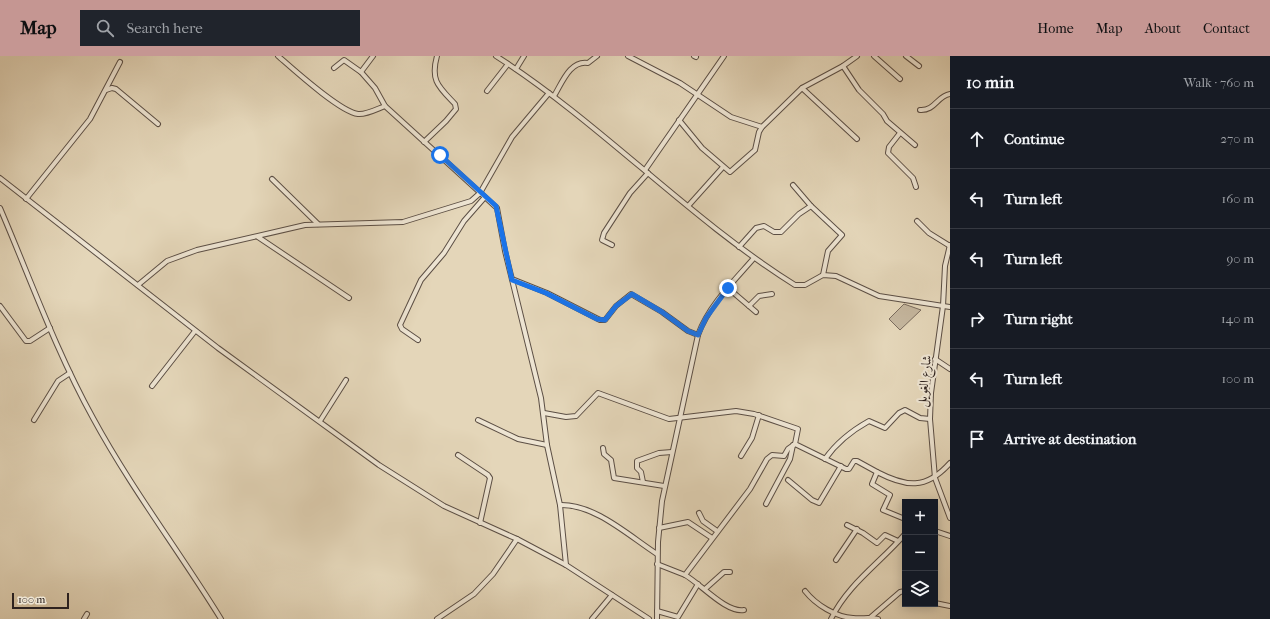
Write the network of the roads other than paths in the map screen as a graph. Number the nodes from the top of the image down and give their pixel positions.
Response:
1 (278, 56) edge
2 (373, 56) edge
3 (437, 56) edge
4 (496, 56) edge
5 (524, 56) edge
6 (597, 56) edge
7 (628, 56) edge
8 (724, 56) edge
9 (857, 56) edge
10 (874, 56) edge
11 (906, 56) edge
12 (120, 62) dead end
13 (508, 64) junction
14 (843, 66) junction
15 (919, 66) dead end
16 (334, 68) dead end
17 (516, 69) junction
18 (361, 72) junction
19 (900, 79) dead end
20 (802, 88) junction
21 (106, 90) junction
22 (487, 91) dead end
23 (549, 93) junction
24 (698, 93) junction
25 (950, 94) edge
26 (554, 96) junction
27 (385, 106) junction
28 (920, 110) dead end
29 (679, 120) junction
30 (158, 124) dead end
31 (762, 127) junction
32 (900, 133) junction
33 (857, 139) dead end
34 (424, 142) junction
35 (915, 144) dead end
36 (723, 167) junction
37 (646, 171) junction
38 (0, 178) edge
39 (272, 179) dead end
40 (793, 185) dead end
41 (916, 187) dead end
42 (480, 193) junction
43 (485, 197) junction
44 (26, 199) junction
45 (689, 205) junction
46 (811, 206) junction
47 (0, 208) edge
48 (917, 221) dead end
49 (318, 224) junction
50 (258, 236) junction
51 (612, 246) dead end
52 (950, 246) edge
53 (739, 247) junction
54 (754, 258) junction
55 (823, 275) junction
56 (512, 280) junction
57 (138, 285) junction
58 (728, 288) junction
59 (772, 294) dead end
60 (349, 298) dead end
61 (0, 306) edge
62 (749, 306) junction
63 (943, 306) junction
64 (950, 307) edge
65 (756, 312) dead end
66 (50, 328) junction
67 (195, 331) junction
68 (698, 335) junction
69 (418, 340) dead end
70 (936, 359) junction
71 (950, 369) edge
72 (70, 373) junction
73 (346, 380) dead end
74 (152, 386) dead end
75 (544, 413) junction
76 (759, 415) junction
77 (680, 417) junction
78 (930, 419) junction
79 (34, 420) dead end
80 (478, 420) dead end
81 (320, 421) junction
82 (794, 444) junction
83 (547, 446) junction
84 (603, 448) dead end
85 (672, 452) junction
86 (458, 455) dead end
87 (741, 456) dead end
88 (825, 459) junction
89 (841, 466) junction
90 (949, 467) edge
91 (877, 472) junction
92 (935, 478) junction
93 (788, 480) dead end
94 (643, 482) junction
95 (664, 486) junction
96 (766, 504) dead end
97 (560, 505) junction
98 (699, 513) dead end
99 (902, 518) edge
100 (950, 518) edge
101 (480, 523) junction
102 (847, 525) dead end
103 (659, 528) junction
104 (857, 529) junction
105 (717, 531) junction
106 (938, 532) edge
107 (904, 535) edge
108 (950, 536) edge
109 (712, 538) junction
110 (517, 539) junction
111 (898, 541) junction
112 (657, 554) junction
113 (836, 560) dead end
114 (657, 564) junction
115 (566, 565) junction
116 (730, 572) dead end
117 (685, 575) junction
118 (698, 584) junction
119 (705, 589) junction
120 (805, 591) dead end
121 (902, 592) edge
122 (612, 595) junction
123 (938, 604) edge
124 (950, 606) edge
125 (744, 610) dead end
126 (657, 611) junction
127 (834, 613) junction
128 (87, 614) dead end
129 (870, 618) junction
130 (84, 619) edge
131 (221, 619) edge
132 (437, 619) edge
133 (592, 619) edge
134 (650, 619) edge
135 (657, 619) edge
136 (831, 619) edge
137 (852, 619) edge
138 (878, 619) edge

1 - 27 street
2 - 18 street
3 - 34 street
4 - 13 street
5 - 17 street
6 - 26 street
7 - 24 street
8 - 24 street
9 - 14 street
10 - 19 street
11 - 15 street
12 - 21 street
13 - 17 street
13 - 22 street
14 - 20 street
14 - 32 street
16 - 18 street
17 - 23 street
18 - 27 street
20 - 31 street
20 - 33 street
21 - 30 street
21 - 44 street
23 - 26 street
23 - 42 street
24 - 29 street
24 - 31 street
25 - 28 street
26 - 37 street
27 - 34 street
29 - 36 street
29 - 37 street
31 - 36 street
32 - 35 street
32 - 41 street
34 - 42 street
36 - 45 street
37 - 45 street
37 - 51 street
38 - 44 street
39 - 49 street
40 - 46 street
42 - 43 street
42 - 49 street
43 - 56 street
43 - 69 street
44 - 57 street
45 - 53 street
46 - 53 street
46 - 55 street
47 - 66 street
48 - 52 street
49 - 50 street
50 - 57 street
50 - 60 street
52 - 63 street, شارع الغويل
53 - 54 street
54 - 55 street
54 - 58 street
55 - 63 street
56 - 68 street
56 - 75 street
57 - 67 street
58 - 62 street
58 - 68 street
59 - 62 street
61 - 66 street
62 - 65 street
63 - 64 street
63 - 70 street, شارع الغويل
66 - 72 street
67 - 74 street
67 - 81 street
68 - 77 street
70 - 71 street
70 - 78 street, شارع الغويل
72 - 79 street
72 - 131 street
73 - 81 street
75 - 77 street
75 - 83 street
76 - 77 street
76 - 82 street
76 - 87 street
77 - 85 street
78 - 88 street
78 - 92 street, شارع الغويل
80 - 83 street
81 - 101 street
82 - 88 street
82 - 96 street
82 - 105 street
83 - 97 street
84 - 94 street
85 - 94 street
85 - 95 street
86 - 101 street
88 - 89 street
89 - 91 street
89 - 93 street
90 - 92 street
91 - 92 street
91 - 99 street
92 - 100 street, شارع الغويل
94 - 95 street
95 - 103 street
97 - 112 street
97 - 115 street
98 - 105 street
101 - 110 street
102 - 104 street
103 - 109 street
103 - 112 street
104 - 111 street
104 - 113 street
105 - 109 street
106 - 108 street
107 - 111 street
109 - 117 street
110 - 115 street
110 - 132 street
111 - 127 street
112 - 114 street
114 - 117 street
114 - 126 street
115 - 122 street
116 - 119 street
117 - 118 street
118 - 119 street
118 - 126 street
119 - 125 street
120 - 127 street
121 - 129 street
122 - 133 street
122 - 134 street
123 - 124 street
126 - 135 street
127 - 136 street
127 - 137 street
128 - 130 street
129 - 137 street
129 - 138 street

